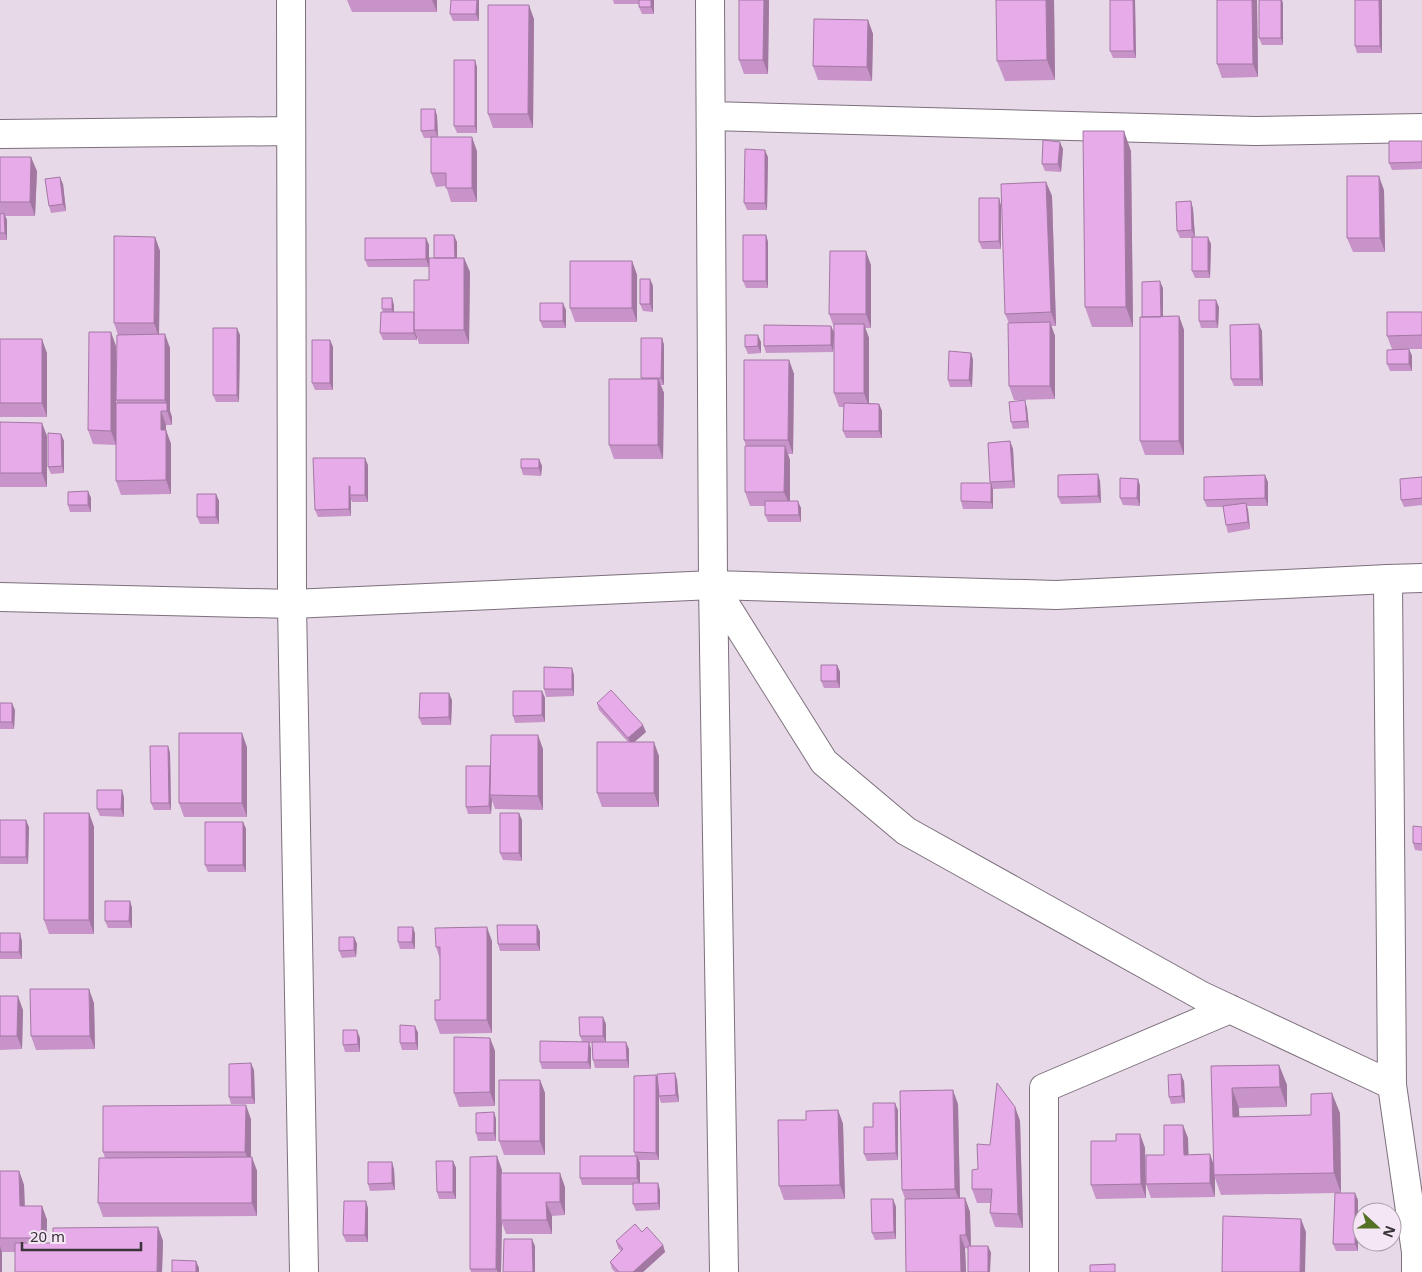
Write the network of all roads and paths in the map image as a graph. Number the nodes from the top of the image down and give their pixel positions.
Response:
1 (290, 0) edge
2 (710, 0) edge
3 (711, 116) junction
4 (1422, 128) edge
5 (291, 131) junction
6 (0, 134) edge
7 (1388, 578) junction
8 (1422, 578) edge
9 (713, 584) junction
10 (0, 597) edge
11 (292, 604) junction
12 (1230, 1009) junction
13 (1392, 1085) junction
14 (1418, 1259) edge
15 (304, 1272) edge
16 (724, 1272) edge
17 (1044, 1272) edge

1 - 5 street
2 - 3 street
3 - 4 street
3 - 9 street
5 - 6 street
5 - 11 street
7 - 8 street
7 - 9 street
7 - 13 street
9 - 11 street
9 - 12 street
9 - 16 street
10 - 11 street
11 - 15 street
12 - 13 street
12 - 17 street
13 - 14 street

